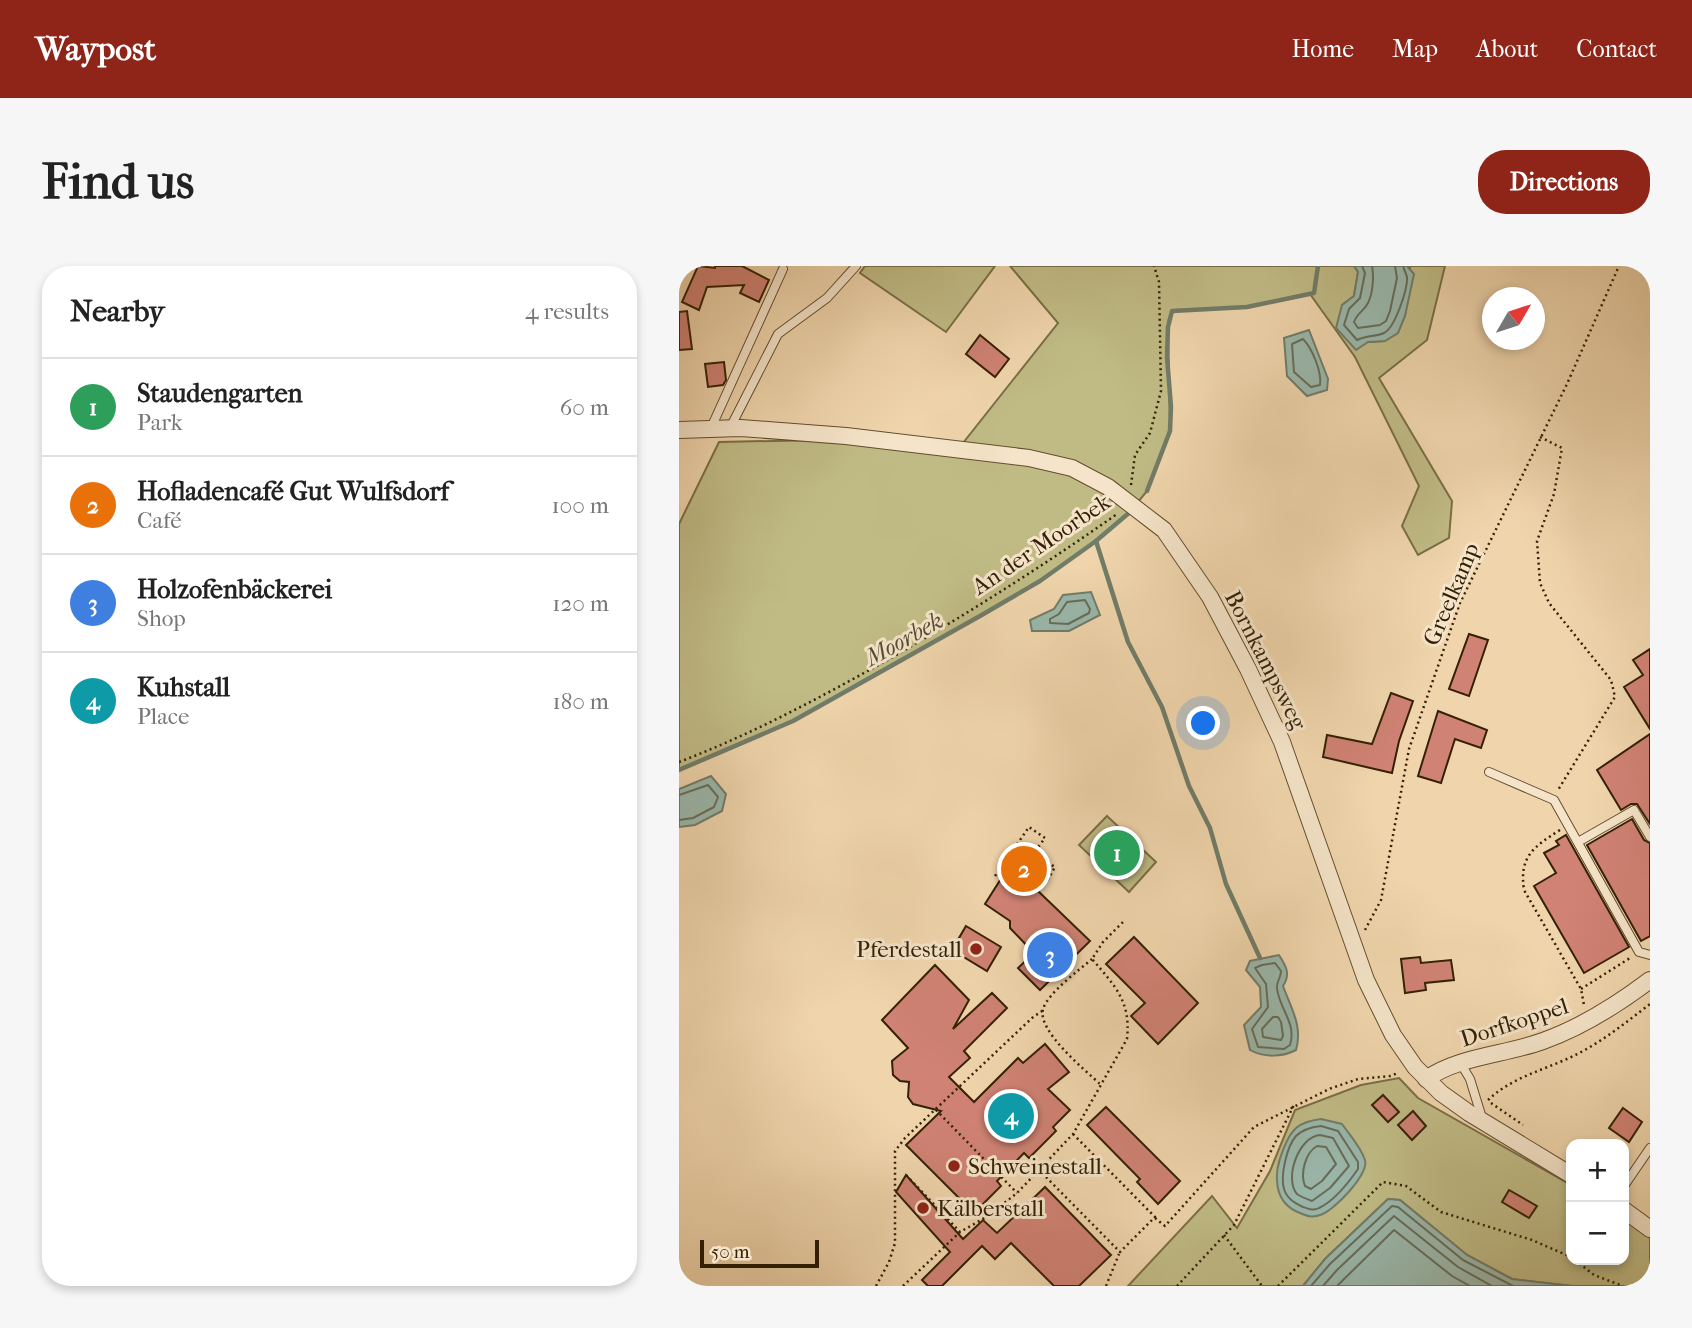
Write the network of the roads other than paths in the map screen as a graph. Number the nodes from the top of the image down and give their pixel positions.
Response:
1 (856, 266) edge
2 (783, 269) dead end
3 (722, 428) junction
4 (679, 430) edge
5 (1489, 772) dead end
6 (1650, 837) edge
7 (1579, 842) junction
8 (1650, 955) edge
9 (1650, 980) edge
10 (1461, 1064) junction
11 (1420, 1073) junction
12 (1482, 1121) junction
13 (1650, 1148) edge
14 (1566, 1172) edge
15 (1629, 1179) edge
16 (1629, 1214) edge
17 (1650, 1229) edge

1 - 3 lane
2 - 3 lane
3 - 4 street, Bornkampsweg
3 - 11 street, Bornkampsweg
5 - 7 lane
6 - 7 lane
7 - 8 lane
9 - 10 street, Dorfkoppel
10 - 11 street, Dorfkoppel
10 - 12 lane
11 - 12 street, Bornkampsweg
12 - 14 street, Bornkampsweg
13 - 15 lane
16 - 17 street

